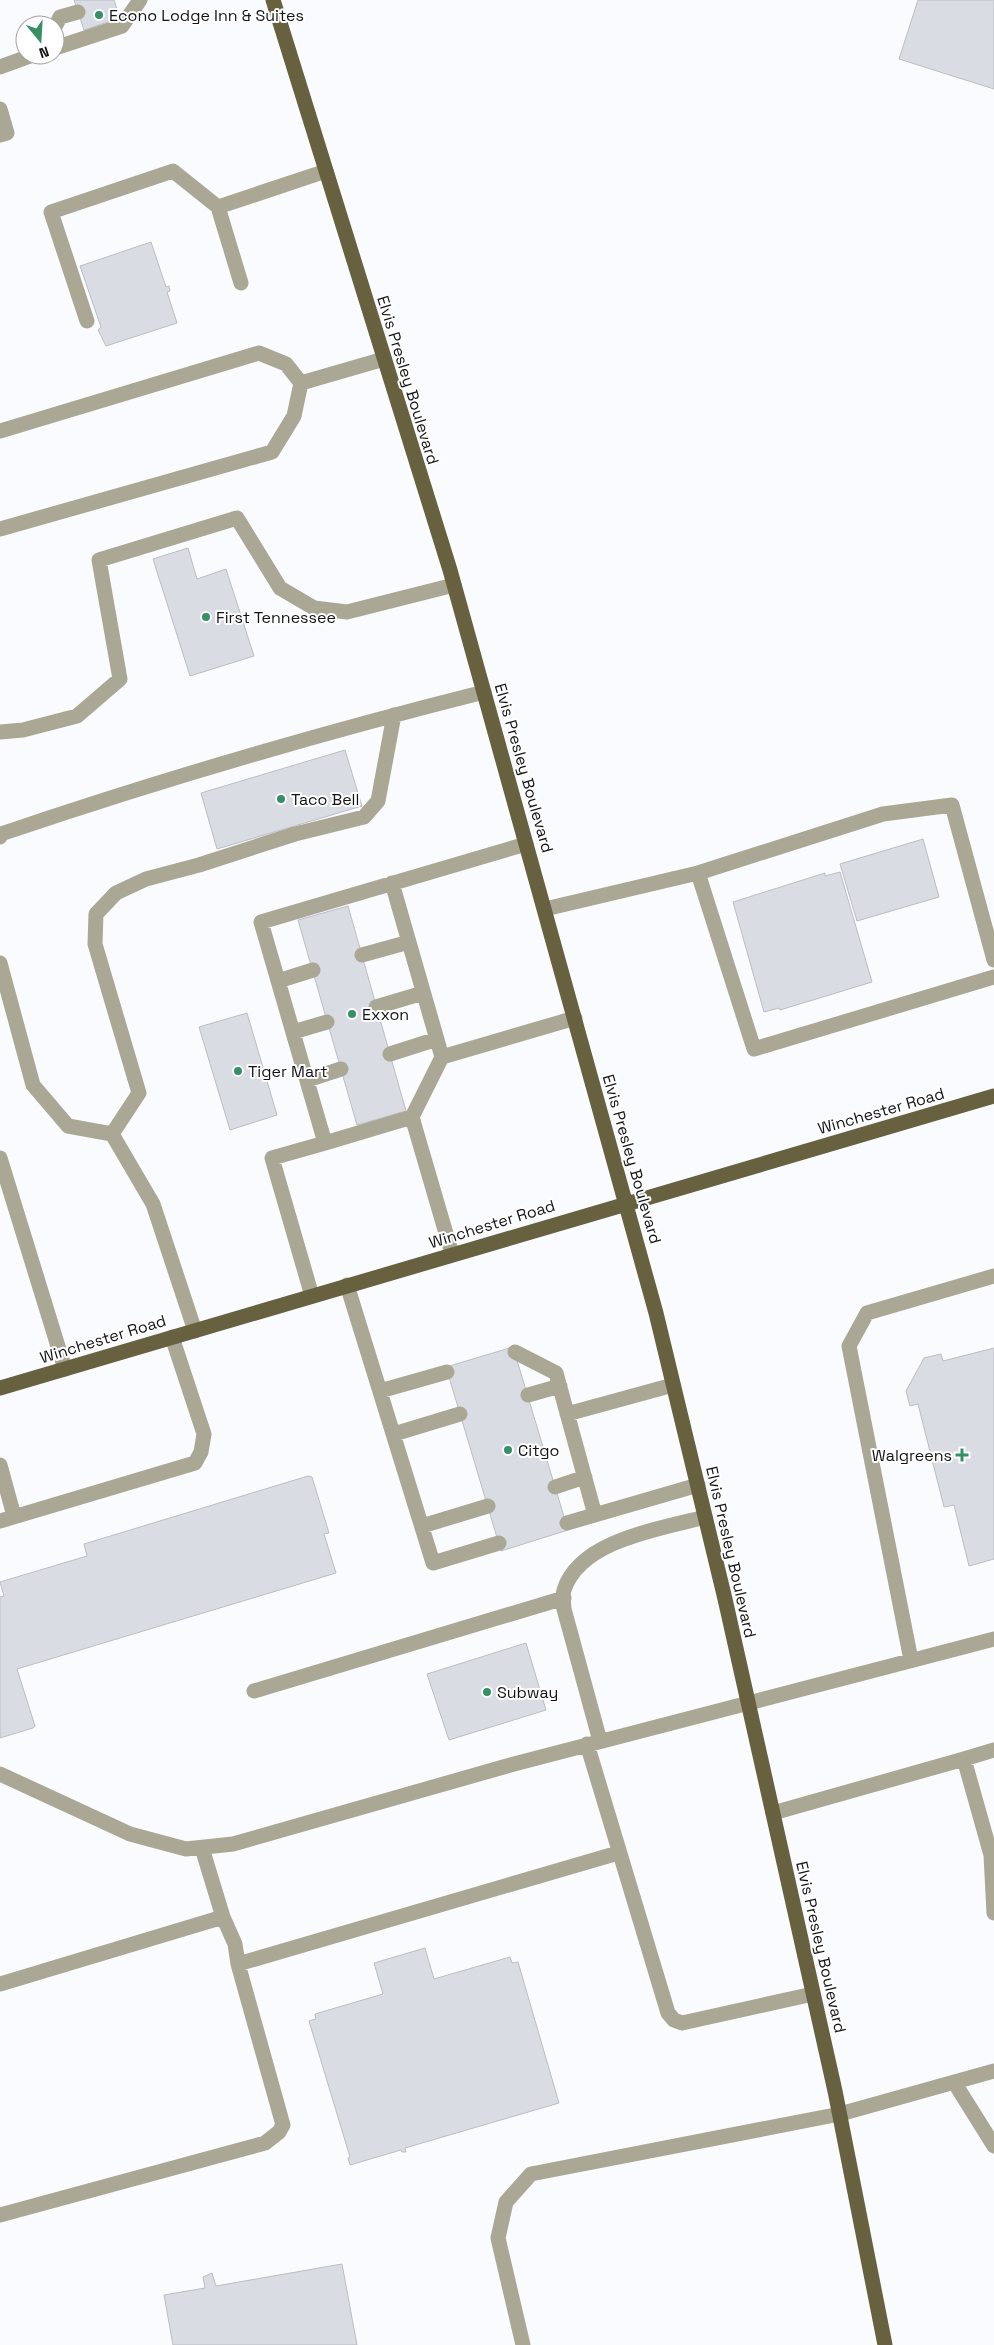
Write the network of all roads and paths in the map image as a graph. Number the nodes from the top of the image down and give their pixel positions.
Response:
1 (140, 0) edge
2 (273, 0) edge
3 (78, 12) dead end
4 (65, 16) edge
5 (65, 45) edge
6 (15, 62) edge
7 (0, 67) edge
8 (0, 109) edge
9 (0, 135) edge
10 (326, 172) junction
11 (218, 207) junction
12 (241, 283) dead end
13 (87, 321) dead end
14 (384, 360) junction
15 (301, 383) junction
16 (0, 430) edge
17 (0, 529) edge
18 (454, 585) junction
19 (484, 692) junction
20 (394, 715) junction
21 (0, 732) edge
22 (0, 837) edge
23 (526, 844) junction
24 (698, 873) junction
25 (392, 883) junction
26 (545, 909) junction
27 (409, 942) junction
28 (362, 956) dead end
29 (994, 960) edge
30 (0, 963) edge
31 (313, 970) dead end
32 (994, 977) edge
33 (278, 981) junction
34 (424, 993) junction
35 (376, 1007) dead end
36 (575, 1018) junction
37 (327, 1022) dead end
38 (293, 1032) junction
39 (437, 1039) junction
40 (390, 1054) dead end
41 (442, 1057) junction
42 (341, 1069) dead end
43 (307, 1080) junction
44 (994, 1096) edge
45 (412, 1118) junction
46 (112, 1134) junction
47 (325, 1143) junction
48 (0, 1158) edge
49 (626, 1202) junction
50 (452, 1254) junction
51 (994, 1276) edge
52 (347, 1285) junction
53 (312, 1296) junction
54 (194, 1330) junction
55 (172, 1337) junction
56 (515, 1352) dead end
57 (65, 1369) junction
58 (448, 1372) dead end
59 (673, 1385) junction
60 (560, 1386) junction
61 (0, 1388) edge
62 (380, 1392) junction
63 (528, 1394) dead end
64 (460, 1414) dead end
65 (567, 1414) junction
66 (394, 1434) junction
67 (0, 1465) edge
68 (585, 1477) junction
69 (698, 1485) junction
70 (555, 1486) dead end
71 (488, 1506) dead end
72 (595, 1515) junction
73 (705, 1517) junction
74 (7, 1519) edge
75 (567, 1524) dead end
76 (422, 1526) junction
77 (499, 1544) dead end
78 (564, 1598) junction
79 (994, 1639) edge
80 (911, 1660) junction
81 (254, 1691) dead end
82 (747, 1702) junction
83 (593, 1742) junction
84 (994, 1750) edge
85 (964, 1759) junction
86 (0, 1774) edge
87 (773, 1813) junction
88 (202, 1848) junction
89 (618, 1853) junction
90 (992, 1854) edge
91 (994, 1913) edge
92 (223, 1917) junction
93 (238, 1964) junction
94 (0, 1984) edge
95 (813, 1994) junction
96 (994, 2071) edge
97 (954, 2082) junction
98 (840, 2114) junction
99 (994, 2146) edge
100 (0, 2215) edge
101 (523, 2345) edge
102 (885, 2345) edge

1 - 5 lane
2 - 10 main road, Elvis Presley Boulevard
3 - 4 lane
6 - 7 lane
8 - 9 lane
10 - 11 lane
10 - 14 main road, Elvis Presley Boulevard
11 - 12 lane
11 - 13 lane
14 - 15 lane
14 - 18 main road, Elvis Presley Boulevard
15 - 16 lane
15 - 17 lane
18 - 19 main road, Elvis Presley Boulevard
18 - 21 lane
19 - 20 lane
19 - 23 main road, Elvis Presley Boulevard
20 - 22 lane
20 - 46 lane
23 - 25 lane
23 - 26 main road, Elvis Presley Boulevard
24 - 26 lane
24 - 29 lane
24 - 32 lane
25 - 27 lane
25 - 33 lane
26 - 36 main road, Elvis Presley Boulevard
27 - 28 lane
27 - 34 lane
30 - 46 lane
31 - 33 lane
33 - 38 lane
34 - 35 lane
34 - 39 lane
36 - 41 lane
36 - 49 main road, Elvis Presley Boulevard
37 - 38 lane
38 - 43 lane
39 - 40 lane
39 - 41 lane
41 - 45 lane
42 - 43 lane
43 - 47 lane
44 - 49 main road, Winchester Road
45 - 47 lane
45 - 50 lane
46 - 54 lane
47 - 53 lane
48 - 57 lane
49 - 50 main road, Winchester Road
49 - 59 main road, Elvis Presley Boulevard
50 - 52 main road, Winchester Road
51 - 80 lane
52 - 53 main road, Winchester Road
52 - 62 lane
53 - 54 main road, Winchester Road
54 - 55 main road, Winchester Road
55 - 57 main road, Winchester Road
55 - 74 lane
56 - 60 lane
57 - 61 main road, Winchester Road
58 - 62 lane
59 - 65 lane
59 - 69 main road, Elvis Presley Boulevard
60 - 63 lane
60 - 65 lane
62 - 66 lane
64 - 66 lane
65 - 68 lane
66 - 76 lane
67 - 74 lane
68 - 70 lane
68 - 72 lane
69 - 72 lane
69 - 73 main road, Elvis Presley Boulevard
71 - 76 lane
72 - 75 lane
73 - 78 lane
73 - 82 main road, Elvis Presley Boulevard
76 - 77 lane
78 - 81 lane
78 - 83 lane
79 - 80 lane
80 - 82 lane
82 - 83 lane
82 - 87 main road, Elvis Presley Boulevard
83 - 88 lane
83 - 89 lane
84 - 85 lane
85 - 87 lane
85 - 90 lane
86 - 88 lane
87 - 95 main road, Elvis Presley Boulevard
88 - 92 lane
89 - 93 lane
89 - 95 lane
90 - 91 lane
92 - 93 lane
92 - 94 lane
93 - 100 lane
95 - 98 main road, Elvis Presley Boulevard
96 - 97 lane
97 - 98 lane
97 - 99 lane
98 - 101 lane
98 - 102 main road, Elvis Presley Boulevard

